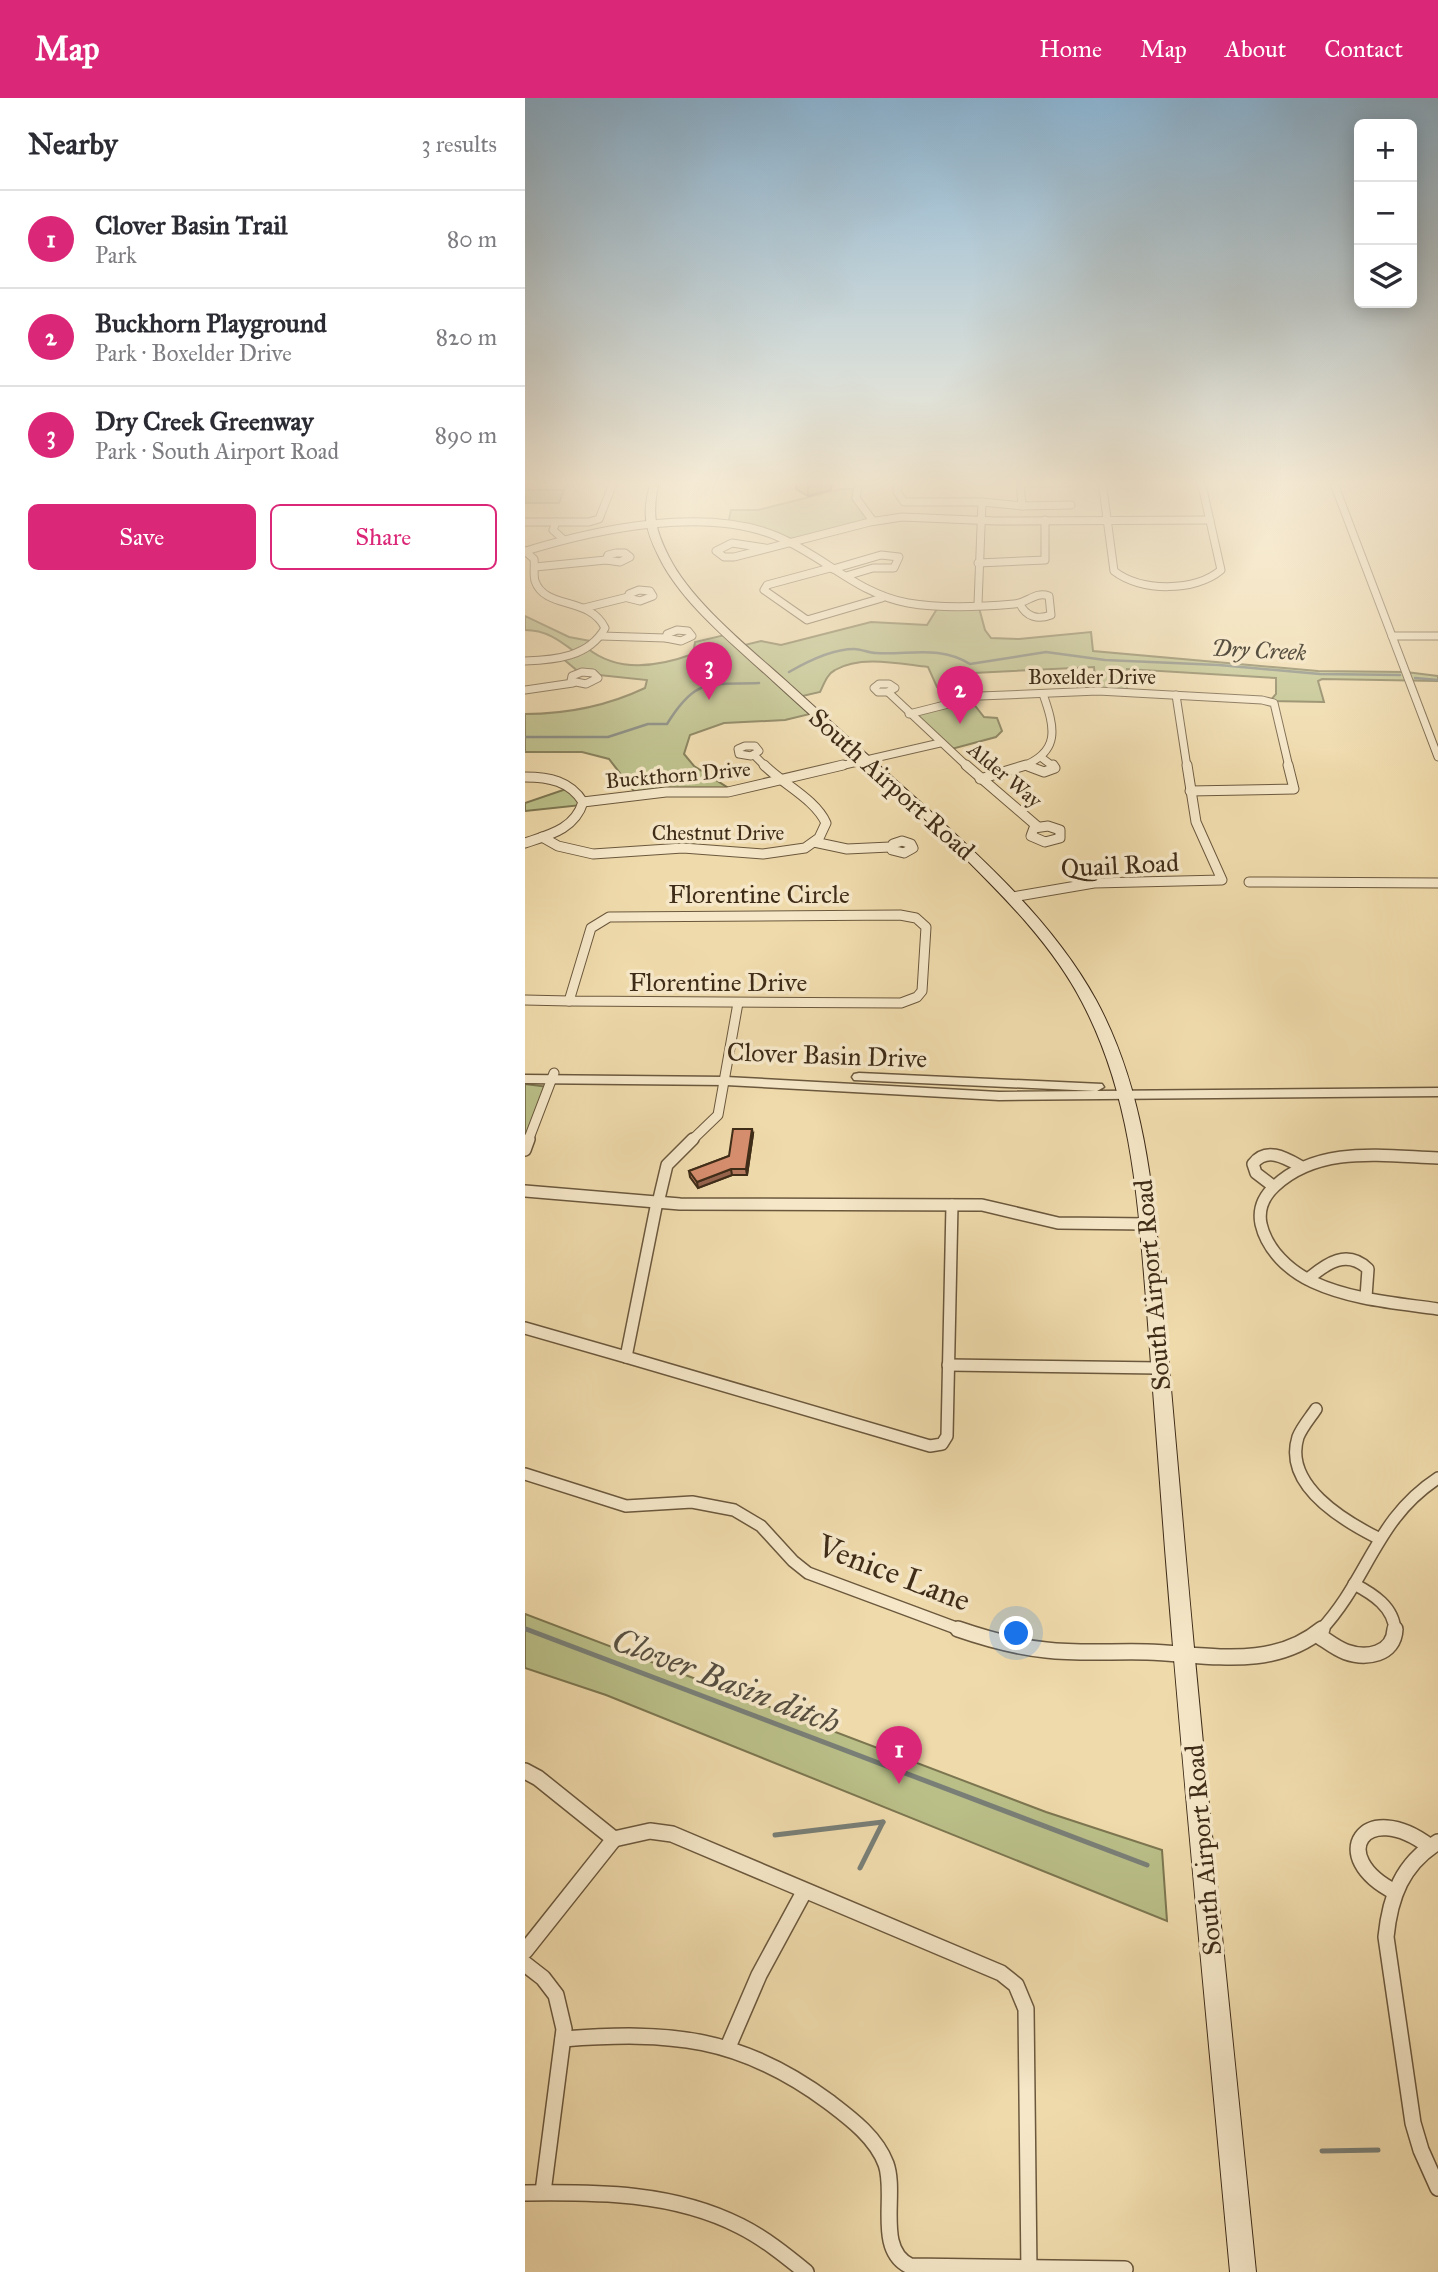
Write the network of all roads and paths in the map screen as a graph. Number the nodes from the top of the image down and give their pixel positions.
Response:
1 (536, 582) edge
2 (680, 582) edge
3 (777, 582) edge
4 (857, 582) edge
5 (978, 582) edge
6 (1138, 582) edge
7 (1200, 582) edge
8 (1372, 582) edge
9 (628, 597) dead end
10 (882, 598) junction
11 (978, 604) junction
12 (1020, 604) junction
13 (584, 608) junction
14 (601, 636) junction
15 (1392, 636) junction
16 (1438, 636) edge
17 (667, 638) dead end
18 (525, 661) edge
19 (573, 683) dead end
20 (525, 690) edge
21 (888, 692) dead end
22 (1043, 694) junction
23 (1176, 695) junction
24 (909, 714) junction
25 (940, 743) junction
26 (754, 755) dead end
27 (1042, 758) junction
28 (1438, 758) edge
29 (864, 761) junction
30 (1028, 766) junction
31 (525, 777) edge
32 (981, 779) junction
33 (780, 781) junction
34 (1190, 791) junction
35 (583, 802) junction
36 (1038, 827) dead end
37 (542, 837) junction
38 (814, 842) junction
39 (525, 843) edge
40 (890, 847) dead end
41 (1220, 873) joint
42 (1249, 882) dead end
43 (1438, 883) edge
44 (1012, 897) junction
45 (525, 1000) edge
46 (911, 1000) joint
47 (569, 1003) junction
48 (738, 1003) junction
49 (525, 1070) edge
50 (553, 1076) junction
51 (726, 1076) junction
52 (525, 1079) edge
53 (1438, 1092) edge
54 (1126, 1093) junction
55 (525, 1150) edge
56 (1438, 1158) edge
57 (1300, 1166) junction
58 (1273, 1186) junction
59 (525, 1191) edge
60 (658, 1203) junction
61 (952, 1205) junction
62 (1148, 1224) junction
63 (1308, 1279) junction
64 (1366, 1297) junction
65 (1438, 1309) edge
66 (525, 1328) edge
67 (626, 1357) junction
68 (948, 1365) junction
69 (1159, 1368) junction
70 (1316, 1409) dead end
71 (525, 1474) edge
72 (1438, 1478) edge
73 (1378, 1538) junction
74 (1354, 1584) junction
75 (1316, 1634) junction
76 (1184, 1656) junction
77 (525, 1771) edge
78 (614, 1839) junction
79 (1434, 1844) edge
80 (804, 1892) junction
81 (1395, 1892) junction
82 (525, 1951) edge
83 (525, 1964) edge
84 (563, 2039) junction
85 (728, 2047) junction
86 (1438, 2188) edge
87 (534, 2193) edge
88 (1125, 2269) dead end
89 (1029, 2270) edge
90 (806, 2272) edge
91 (1243, 2272) edge

1 - 13 street
2 - 29 main road, South Airport Road
3 - 10 street
4 - 10 street
5 - 11 street
6 - 7 street
8 - 15 street
9 - 13 street
10 - 11 street
11 - 12 street
12 - 12 street
13 - 14 street
14 - 17 street
14 - 18 street
15 - 16 street
15 - 28 street
19 - 20 street
21 - 24 street, Alder Way
22 - 23 street, Boxelder Drive
22 - 24 street, Boxelder Drive
22 - 27 street
23 - 34 street, Boxelder Drive
23 - 34 street
24 - 25 street, Alder Way
25 - 29 street, Buckthorn Drive
25 - 32 street, Alder Way
26 - 33 street, Chestnut Drive
27 - 30 street
27 - 30 street
29 - 33 street, Buckthorn Drive
29 - 44 main road, South Airport Road
30 - 32 street
31 - 35 street
32 - 36 street, Alder Way
33 - 35 street, Buckthorn Drive
33 - 38 street, Chestnut Drive
34 - 41 street, Boxelder Drive
35 - 37 street
37 - 38 street, Chestnut Drive
37 - 39 street
38 - 40 street
41 - 44 street, Quail Road
42 - 43 street
44 - 54 main road, South Airport Road
45 - 47 street, Florentine Drive
46 - 47 street, Florentine Circle
46 - 48 street, Florentine Drive
47 - 48 street, Florentine Drive
48 - 51 street
49 - 50 street, Clover Basin Drive
50 - 51 street, Clover Basin Drive
50 - 52 street, Clover Basin Drive
50 - 55 street
51 - 54 street, Clover Basin Drive
51 - 60 street
53 - 54 street, Clover Basin Drive
54 - 62 main road, South Airport Road
56 - 57 street
57 - 58 street
57 - 58 street
58 - 63 street
59 - 60 street
60 - 61 street
60 - 67 street
61 - 62 street
61 - 68 street
62 - 69 main road, South Airport Road
63 - 64 street
63 - 64 street
64 - 65 street
66 - 67 street
67 - 68 street
68 - 69 street
69 - 76 main road, South Airport Road
70 - 73 street
71 - 76 street, Venice Lane
72 - 73 street
73 - 74 street
74 - 75 street
74 - 75 street
75 - 76 street, Venice Lane
76 - 91 main road, South Airport Road
77 - 78 street
78 - 80 street
78 - 82 street
79 - 81 street
79 - 81 street
80 - 85 street
80 - 89 street
81 - 86 street
83 - 84 street
84 - 85 street
84 - 87 street
85 - 89 street
87 - 90 street
88 - 89 street

